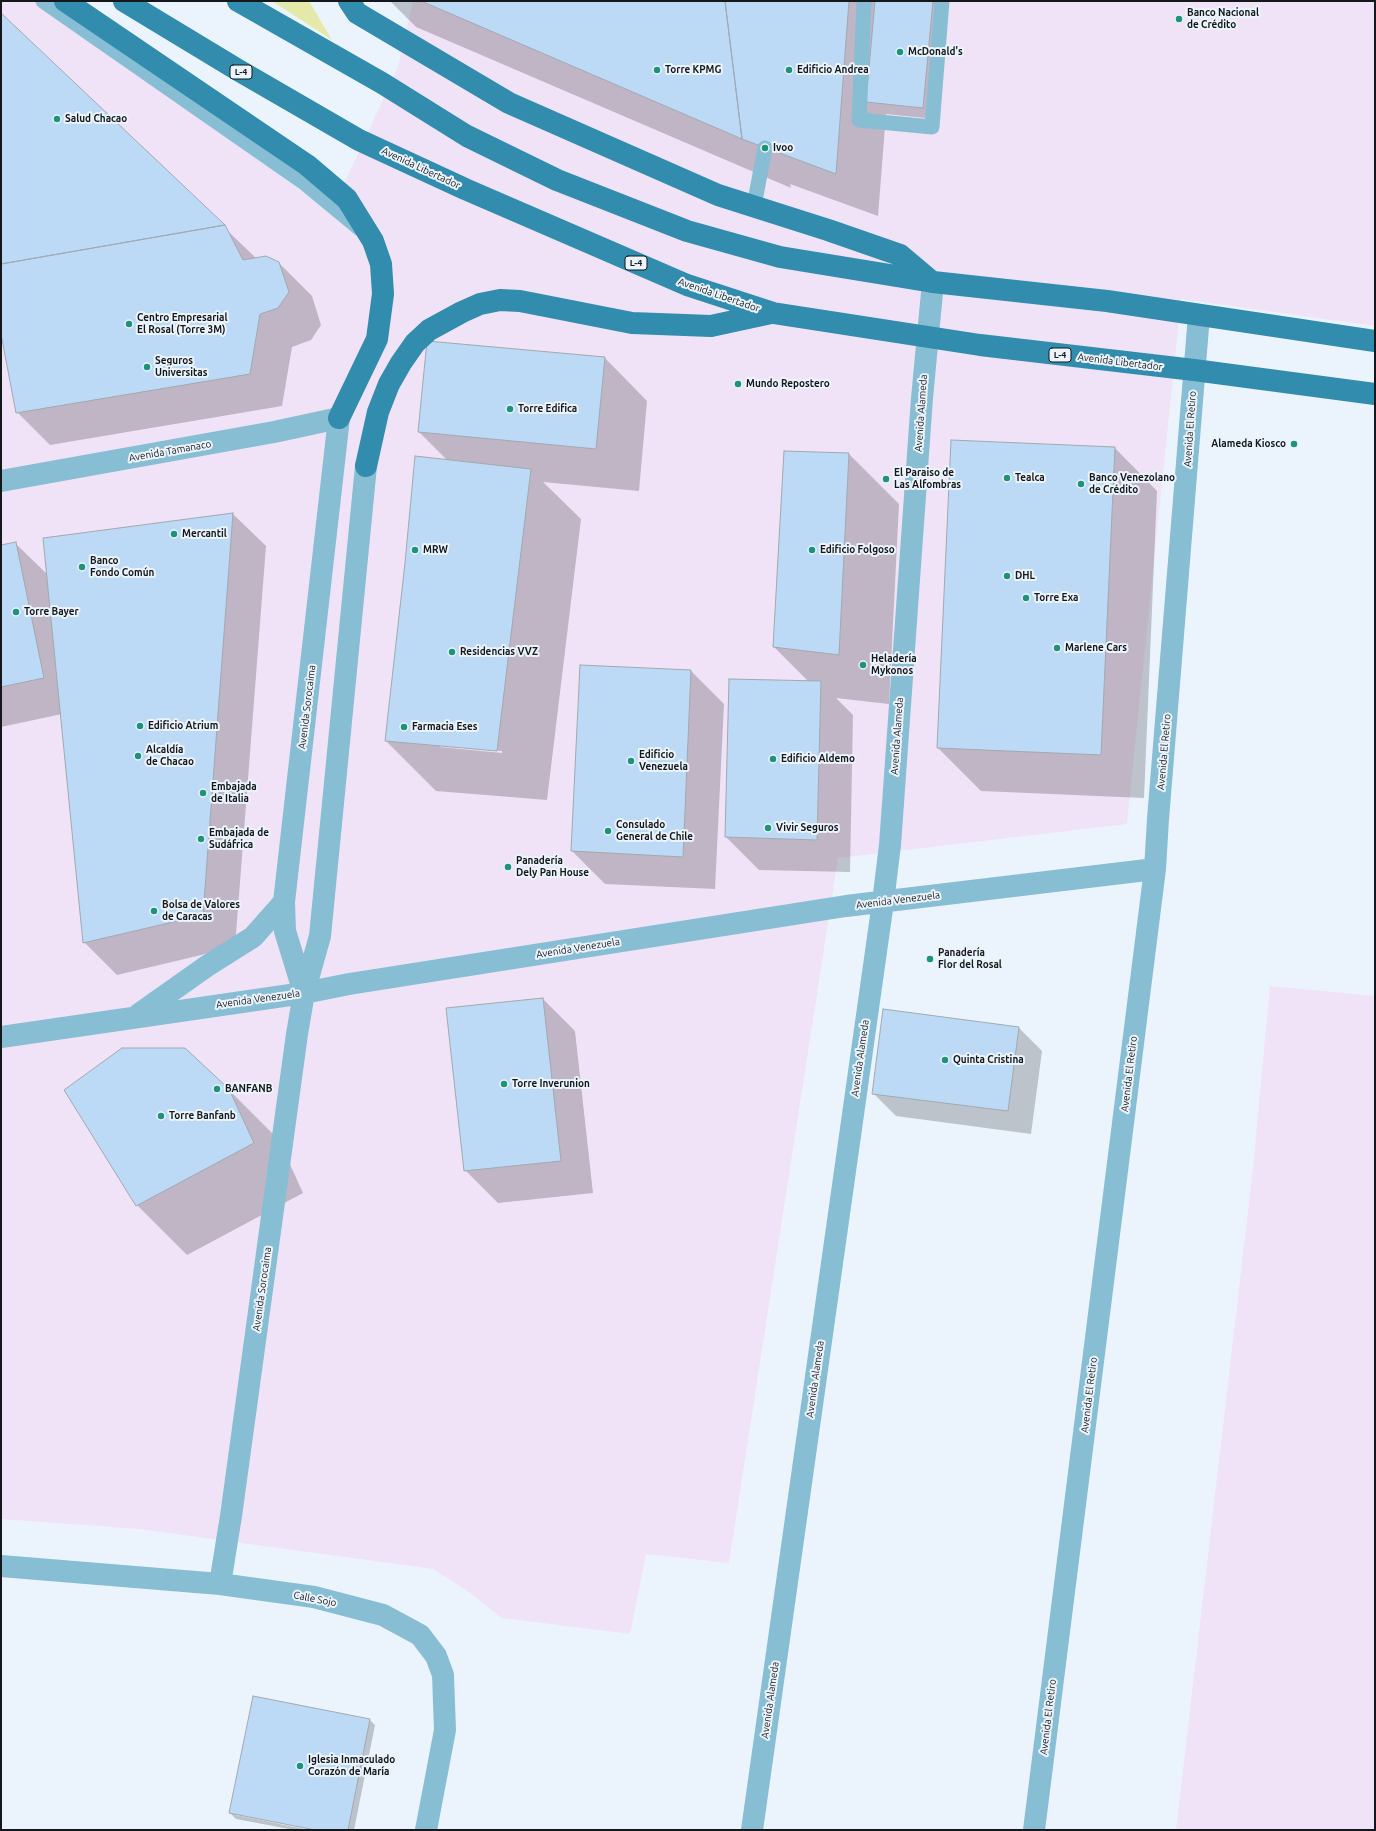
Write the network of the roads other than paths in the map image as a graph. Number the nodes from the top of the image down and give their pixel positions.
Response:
1 (43, 1) edge
2 (65, 1) edge
3 (124, 1) edge
4 (238, 1) edge
5 (349, 1) edge
6 (864, 1) edge
7 (942, 1) edge
8 (765, 148) dead end
9 (754, 206) junction
10 (373, 241) junction
11 (933, 282) junction
12 (773, 313) junction
13 (1199, 315) junction
14 (927, 337) junction
15 (1375, 341) edge
16 (1194, 370) junction
17 (1375, 394) edge
18 (339, 418) junction
19 (366, 466) joint
20 (1, 481) edge
21 (1155, 869) junction
22 (284, 902) junction
23 (883, 902) junction
24 (304, 993) junction
25 (135, 1017) junction
26 (1, 1037) edge
27 (1, 1566) edge
28 (220, 1584) junction
29 (426, 1830) edge
30 (752, 1830) edge
31 (1034, 1830) edge

1 - 10 lane
2 - 10 main road
3 - 12 main road, Avenida Libertador / L-4
4 - 11 main road
5 - 9 main road
6 - 7 lane
8 - 9 lane
9 - 11 main road
10 - 18 main road
11 - 13 main road
11 - 14 street, Avenida Alameda
12 - 14 main road, Avenida Libertador / L-4
12 - 19 main road, L-4
13 - 15 main road
13 - 16 street, Avenida El Retiro
14 - 16 main road, Avenida Libertador / L-4
14 - 23 street, Avenida Alameda
16 - 17 main road, Avenida Libertador / L-4
16 - 21 street, Avenida El Retiro
18 - 20 street, Avenida Tamanaco
18 - 22 street, Avenida Sorocaima
19 - 24 street, Avenida Sorocaima
21 - 23 street, Avenida Venezuela
21 - 31 street, Avenida El Retiro
22 - 24 street, Avenida Sorocaima
22 - 25 street
23 - 24 street, Avenida Venezuela
23 - 30 street, Avenida Alameda
24 - 25 street, Avenida Venezuela
24 - 28 street, Avenida Sorocaima
25 - 26 street, Avenida Venezuela
27 - 28 street, Calle Sojo
28 - 29 street, Calle Sojo

